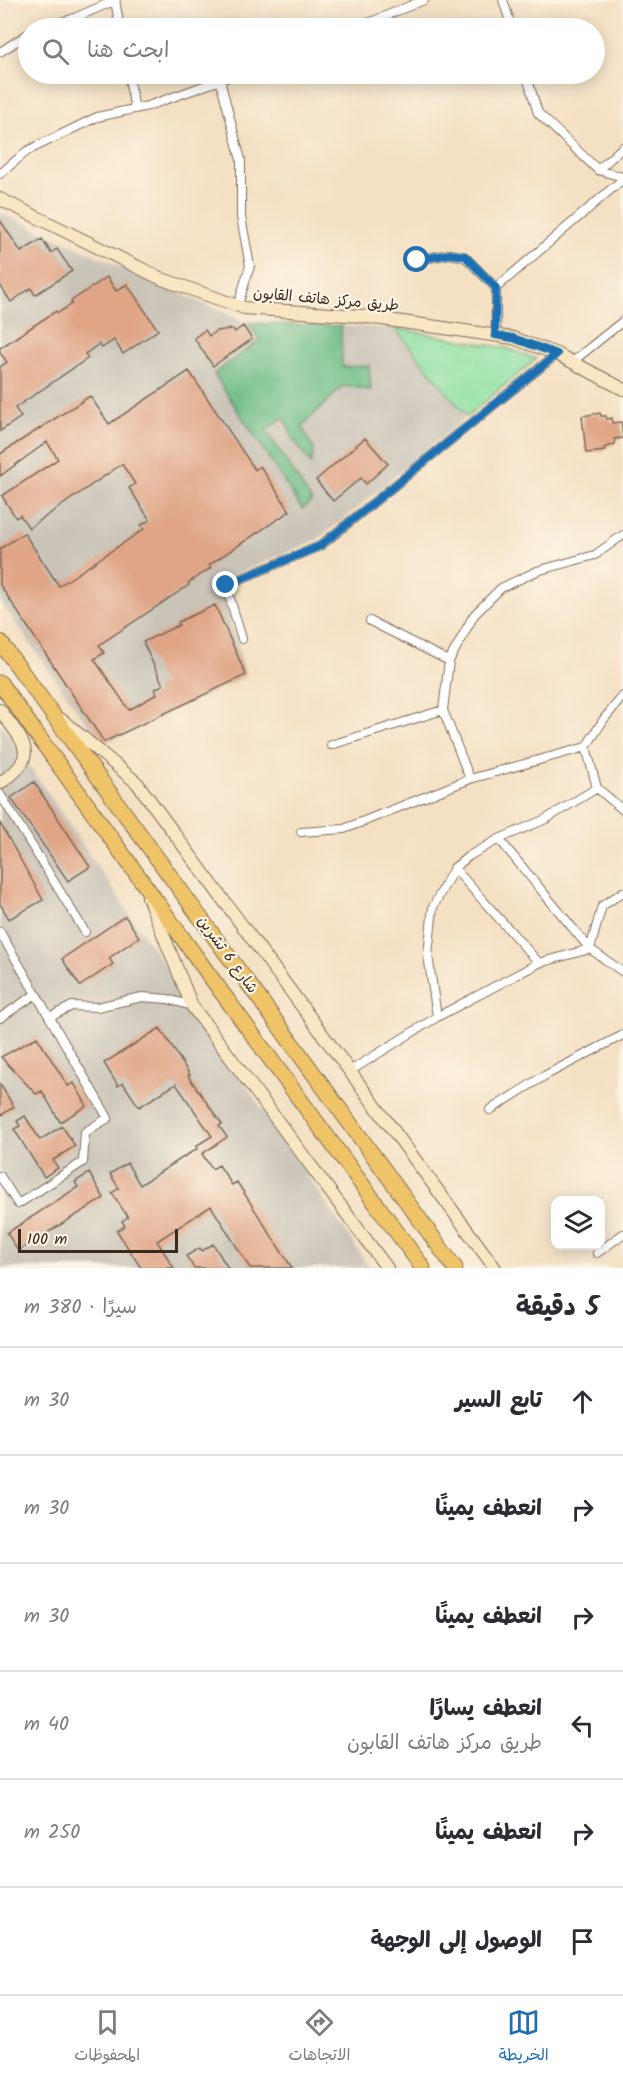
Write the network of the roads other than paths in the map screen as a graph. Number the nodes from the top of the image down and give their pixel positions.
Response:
1 (116, 0) edge
2 (424, 0) edge
3 (503, 0) edge
4 (74, 18) edge
5 (119, 18) edge
6 (380, 18) edge
7 (509, 18) edge
8 (18, 40) edge
9 (0, 52) edge
10 (130, 84) edge
11 (208, 84) edge
12 (221, 84) edge
13 (529, 84) edge
14 (135, 109) junction
15 (623, 147) edge
16 (598, 170) junction
17 (0, 174) edge
18 (623, 178) edge
19 (0, 199) edge
20 (417, 260) dead end
21 (496, 288) junction
22 (238, 305) junction
23 (623, 321) edge
24 (495, 335) junction
25 (557, 354) junction
26 (572, 362) junction
27 (623, 389) edge
28 (623, 535) edge
29 (370, 621) dead end
30 (242, 639) dead end
31 (0, 642) edge
32 (448, 661) junction
33 (0, 683) edge
34 (623, 696) edge
35 (48, 709) junction
36 (0, 710) edge
37 (443, 710) junction
38 (331, 745) dead end
39 (586, 747) junction
40 (470, 779) junction
41 (0, 783) edge
42 (597, 788) junction
43 (0, 794) edge
44 (623, 810) edge
45 (302, 832) dead end
46 (499, 839) junction
47 (454, 868) junction
48 (141, 879) junction
49 (623, 892) edge
50 (0, 932) edge
51 (85, 932) dead end
52 (590, 949) junction
53 (539, 963) junction
54 (623, 972) edge
55 (36, 994) junction
56 (192, 1006) junction
57 (50, 1017) junction
58 (437, 1017) junction
59 (0, 1018) edge
60 (623, 1035) edge
61 (350, 1071) junction
62 (490, 1110) dead end
63 (0, 1176) edge
64 (623, 1234) edge
65 (597, 1253) dead end
66 (387, 1268) edge
67 (423, 1268) edge
68 (455, 1268) edge
69 (495, 1268) edge

1 - 4 street
1 - 5 street
2 - 6 street
3 - 7 street
8 - 9 street
10 - 14 street
11 - 14 street
12 - 22 street
13 - 16 street
14 - 17 street
15 - 16 street
16 - 18 street
18 - 21 street
19 - 22 street, طريق مركز هاتف القابون
20 - 21 street
21 - 24 street
22 - 24 street, طريق مركز هاتف القابون
23 - 26 street
24 - 25 street, طريق مركز هاتف القابون
25 - 26 street, طريق مركز هاتف القابون
25 - 30 street
26 - 27 street, طريق مركز هاتف القابون
28 - 32 street
29 - 32 street
31 - 35 highway, شارع 6 تشرين
32 - 37 street
33 - 48 highway, شارع 6 تشرين
34 - 39 street
35 - 61 street
35 - 68 highway, شارع 6 تشرين
36 - 41 street
37 - 38 street
37 - 40 street
39 - 40 street
39 - 42 street
40 - 45 street
42 - 44 street
42 - 46 street
43 - 51 street
46 - 47 street
46 - 52 street
47 - 53 street
47 - 58 street
48 - 56 street
48 - 67 highway, شارع 6 تشرين
49 - 52 street
50 - 55 street
52 - 53 street
52 - 54 street
53 - 58 street
55 - 57 street
55 - 59 street
56 - 57 street
56 - 66 street
57 - 63 street
58 - 61 street
60 - 62 street
61 - 69 street
64 - 65 street

